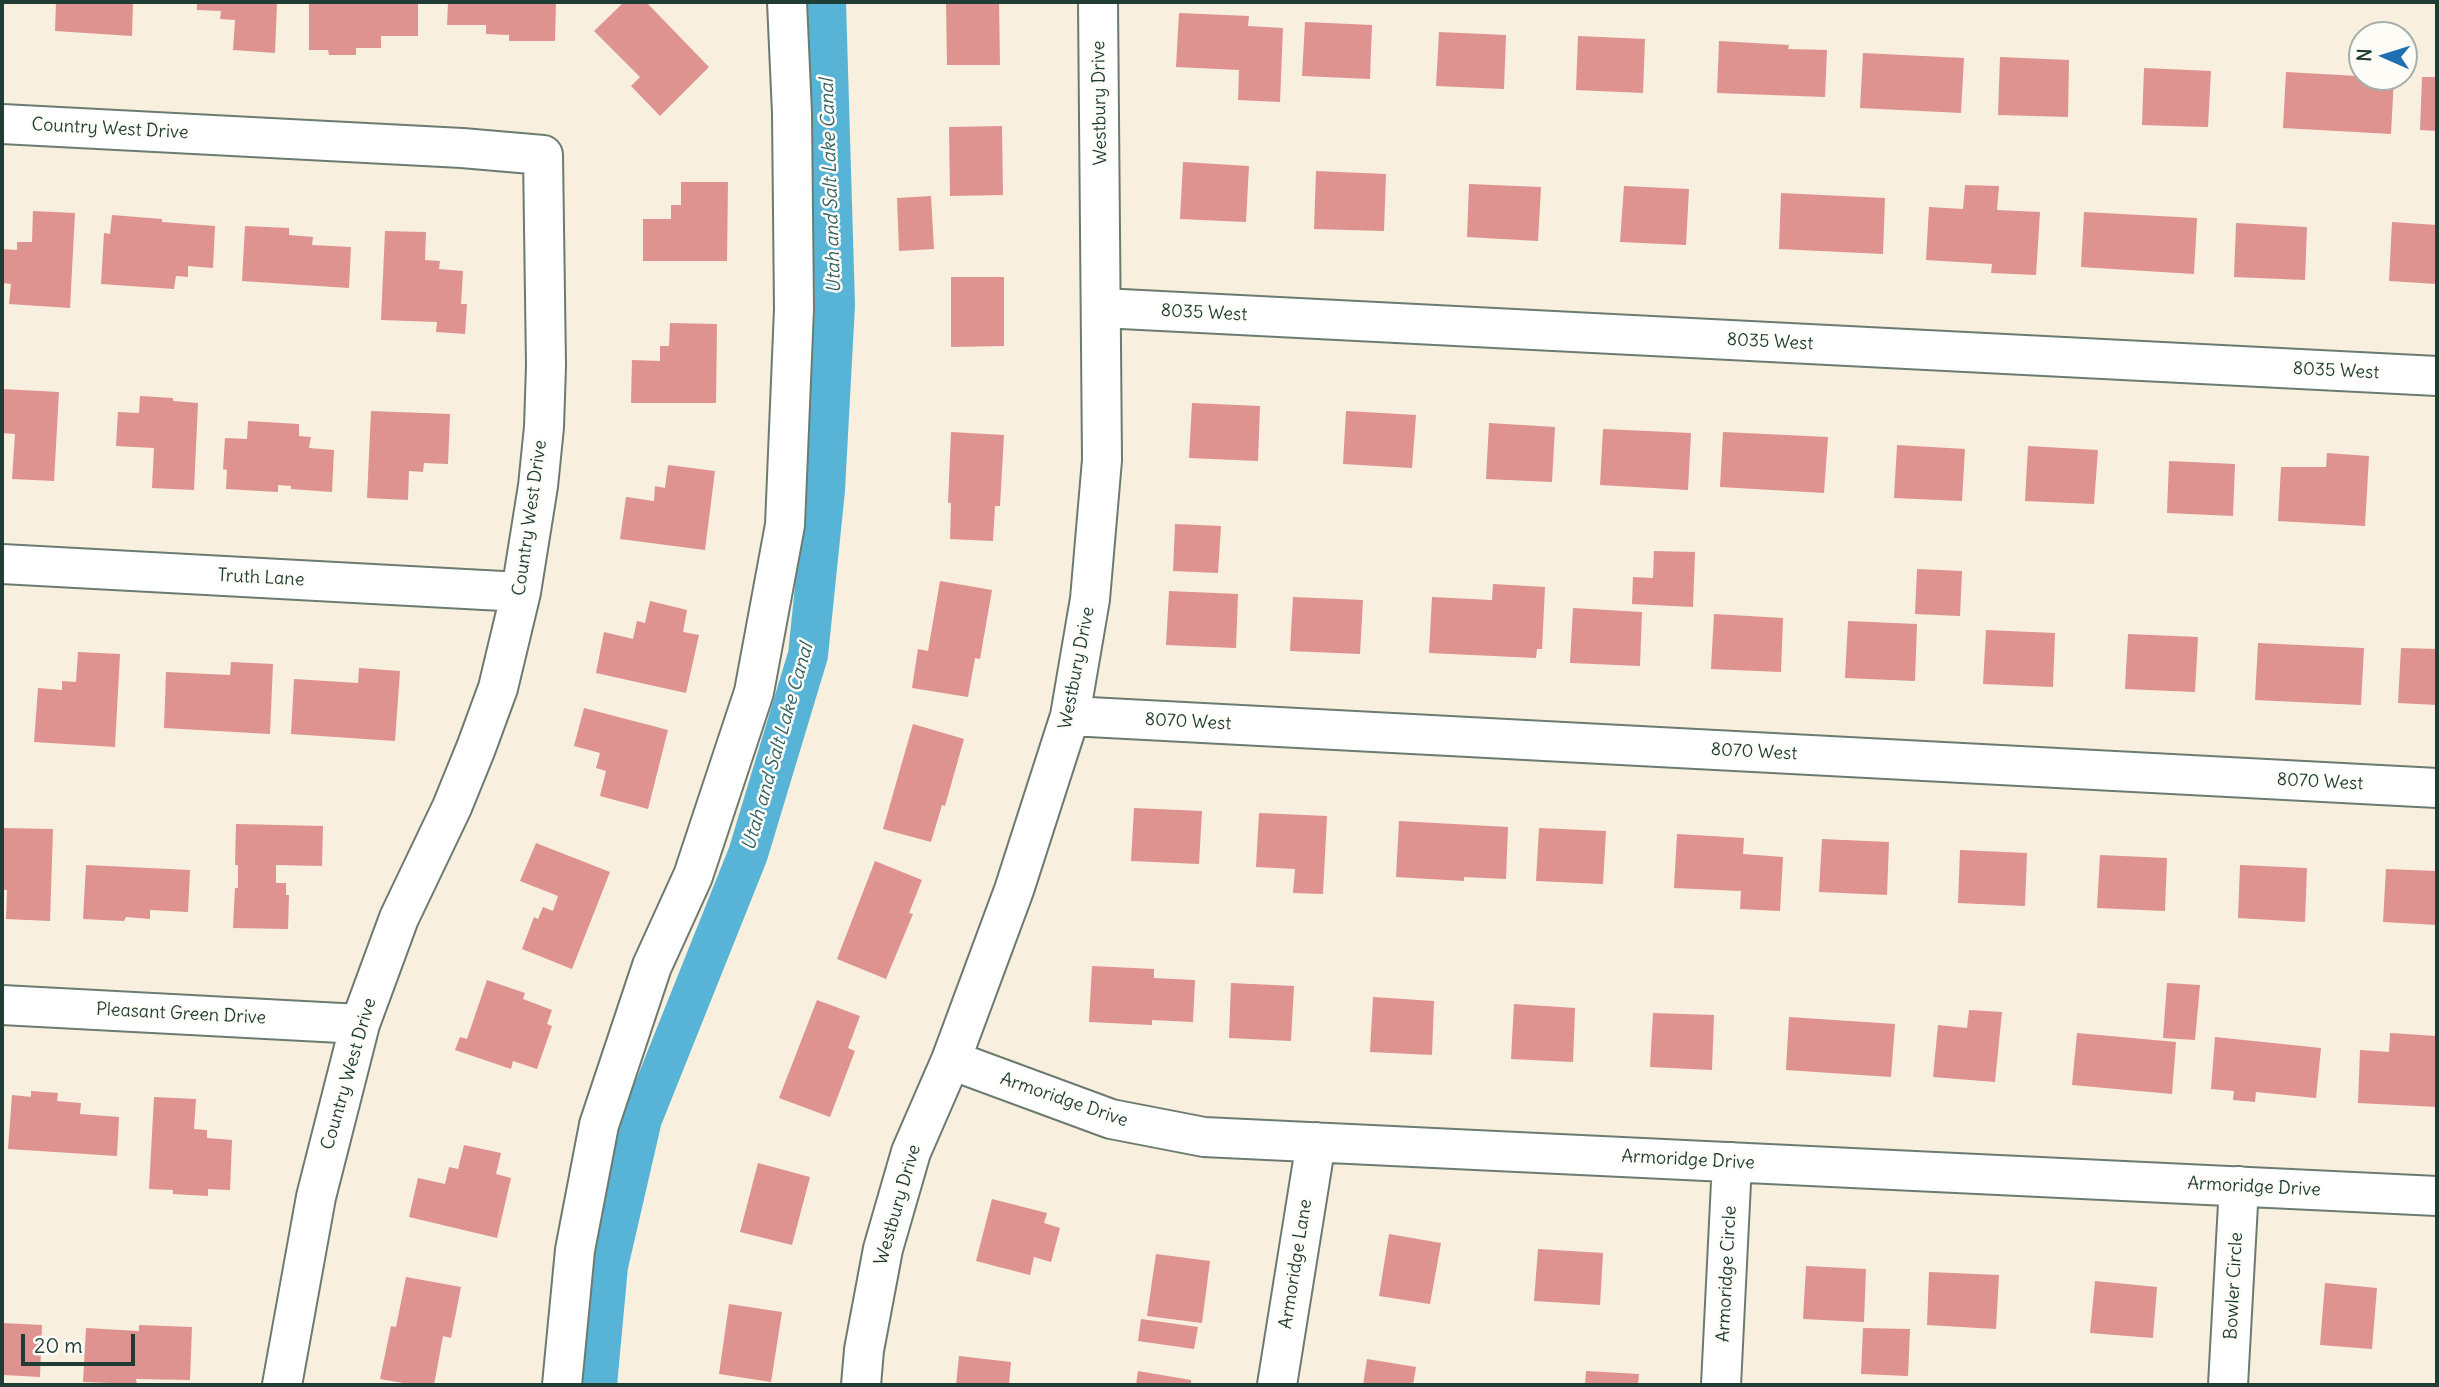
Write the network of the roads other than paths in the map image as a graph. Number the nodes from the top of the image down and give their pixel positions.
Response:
1 (787, 2) edge
2 (1098, 2) edge
3 (2, 124) edge
4 (1102, 308) junction
5 (2437, 376) edge
6 (2, 564) edge
7 (521, 592) junction
8 (1070, 716) junction
9 (2437, 788) edge
10 (2, 1005) edge
11 (360, 1024) junction
12 (951, 1060) junction
13 (1316, 1142) junction
14 (1732, 1162) junction
15 (2239, 1186) junction
16 (2437, 1196) edge
17 (282, 1385) edge
18 (562, 1385) edge
19 (861, 1385) edge
20 (1276, 1385) edge
21 (1721, 1385) edge
22 (2228, 1385) edge

1 - 18 street
2 - 4 street, Westbury Drive
3 - 7 street, Country West Drive
4 - 5 street, 8035 West
4 - 8 street, Westbury Drive
6 - 7 street, Truth Lane
7 - 11 street, Country West Drive
8 - 9 street, 8070 West
8 - 12 street, Westbury Drive
10 - 11 street, Pleasant Green Drive
11 - 17 street, Country West Drive
12 - 13 street, Armoridge Drive
12 - 19 street, Westbury Drive
13 - 14 street, Armoridge Drive
13 - 20 street, Armoridge Lane
14 - 15 street, Armoridge Drive
14 - 21 street, Armoridge Circle
15 - 16 street, Armoridge Drive
15 - 22 street, Bowler Circle

